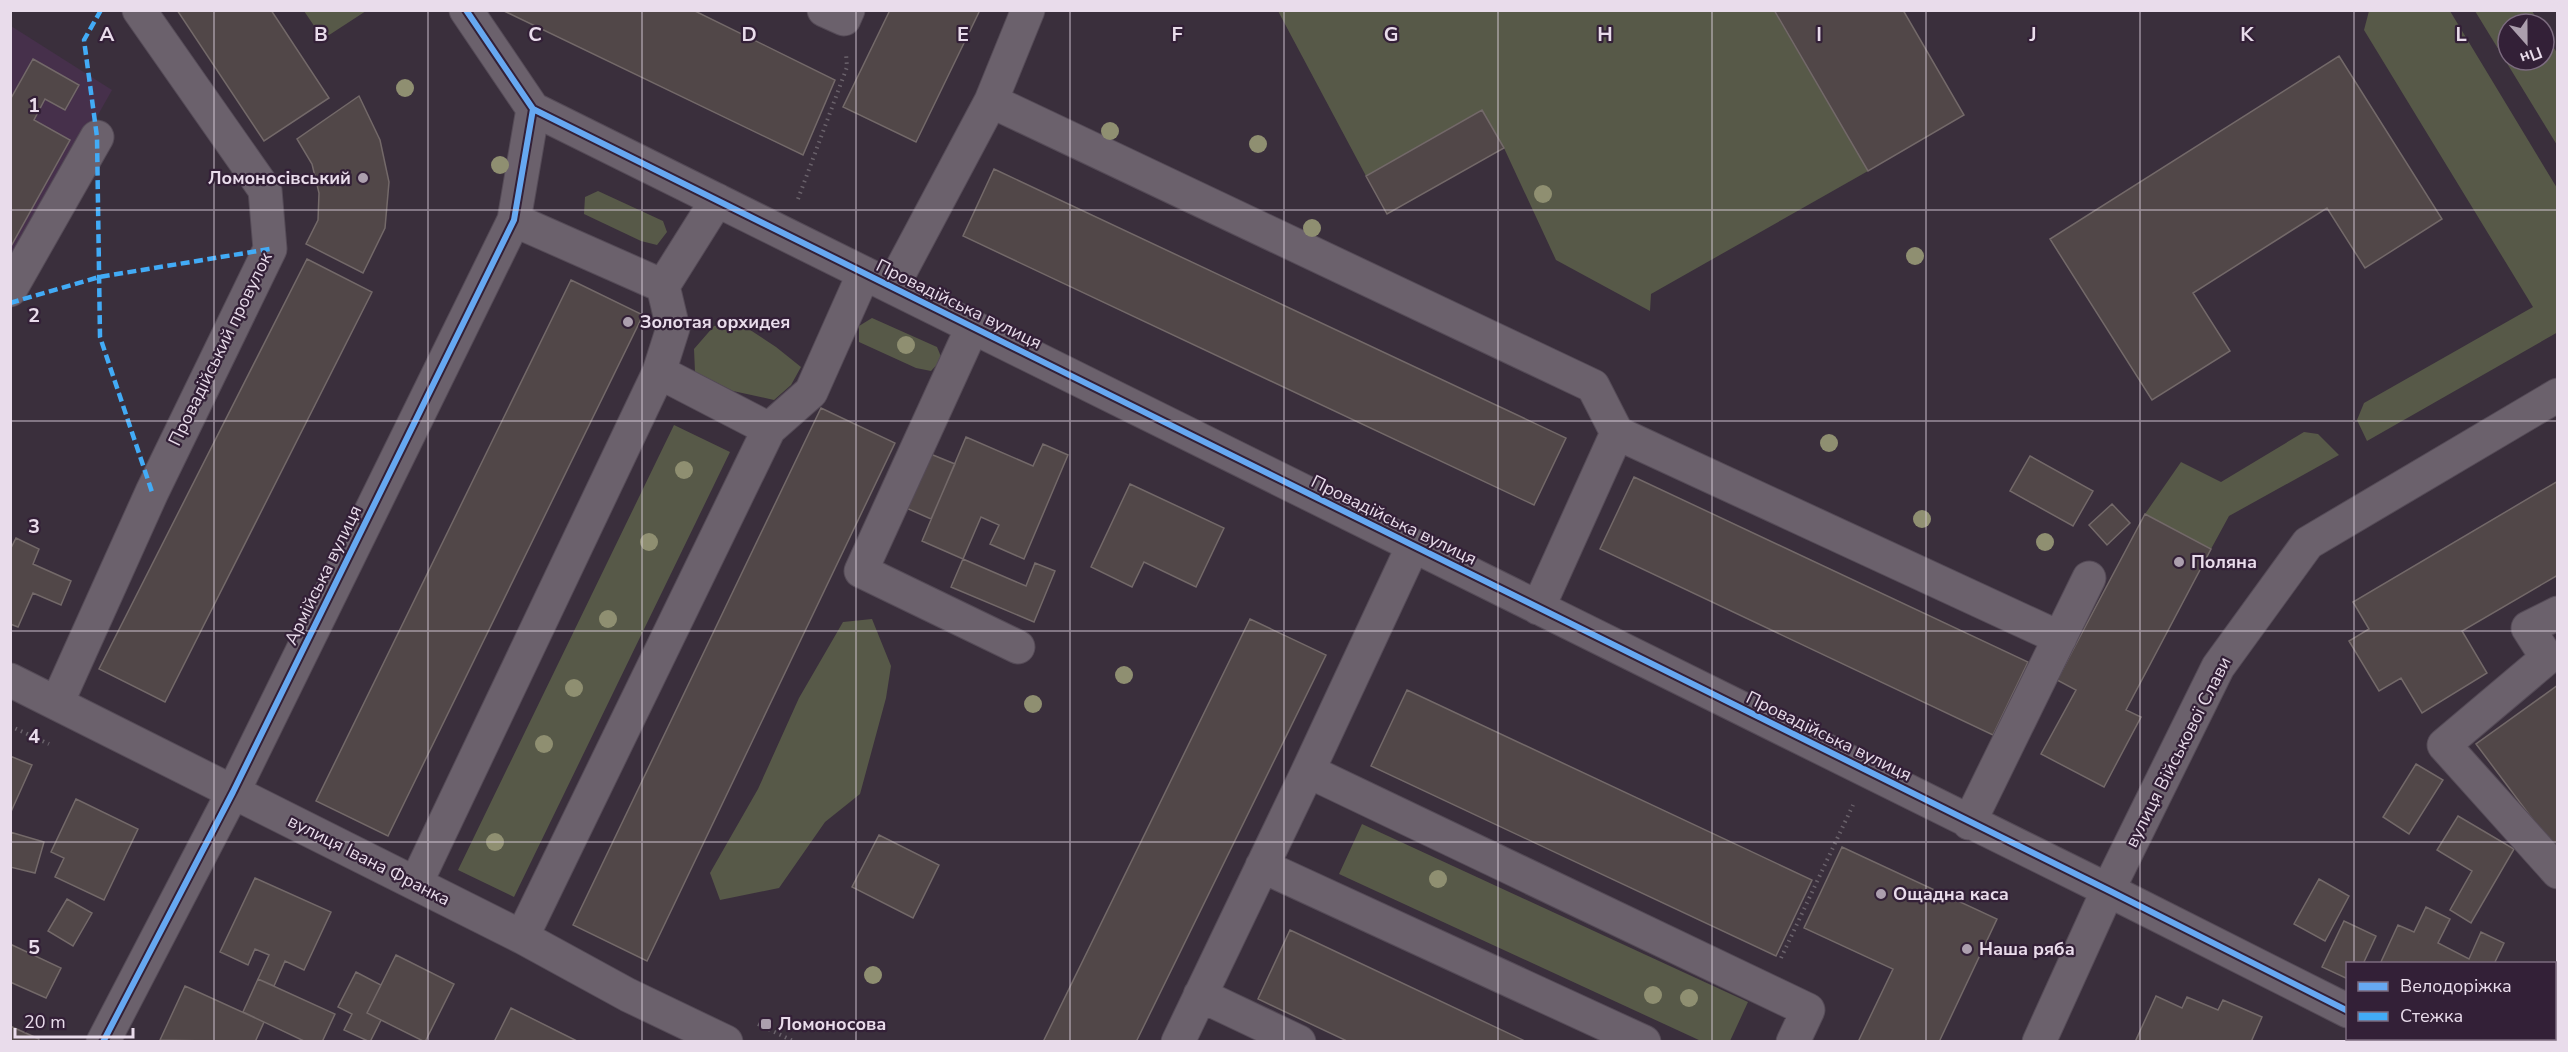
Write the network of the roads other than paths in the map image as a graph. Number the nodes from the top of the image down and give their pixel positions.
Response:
1 (139, 10) edge
2 (466, 10) edge
3 (1028, 10) edge
4 (991, 101) junction
5 (533, 109) junction
6 (97, 137) dead end
7 (717, 201) junction
8 (514, 220) junction
9 (878, 280) junction
10 (663, 286) junction
11 (10, 290) edge
12 (972, 328) junction
13 (659, 372) junction
14 (2558, 395) edge
15 (769, 429) junction
16 (1617, 433) junction
17 (1413, 546) junction
18 (2089, 578) dead end
19 (1538, 608) junction
20 (2558, 613) edge
21 (2060, 638) junction
22 (1018, 646) dead end
23 (10, 680) edge
24 (57, 703) junction
25 (1308, 771) junction
26 (233, 792) junction
27 (1969, 823) junction
28 (1262, 866) junction
29 (2558, 872) edge
30 (416, 883) junction
31 (2108, 890) junction
32 (522, 937) junction
33 (1200, 995) junction
34 (2346, 1010) edge
35 (103, 1041) edge
36 (726, 1041) edge
37 (1178, 1041) edge
38 (1299, 1041) edge
39 (1644, 1041) edge
40 (1793, 1041) edge
41 (2039, 1041) edge

1 - 24 street, Провадійський провулок
2 - 5 street, Провадійська вулиця
3 - 4 street
4 - 9 street
4 - 16 street
5 - 7 street, Провадійська вулиця
5 - 8 street, Армійська вулиця
6 - 11 street
7 - 9 street, Провадійська вулиця
7 - 10 street
8 - 10 street
8 - 26 street, Армійська вулиця
9 - 12 street, Провадійська вулиця
9 - 15 street
10 - 13 street
12 - 17 street, Провадійська вулиця
12 - 22 street
13 - 15 street
13 - 30 street
14 - 31 street, вулиця Військової Слави
15 - 32 street
16 - 19 street
16 - 21 street
17 - 19 street, Провадійська вулиця
17 - 25 street
18 - 21 street
19 - 27 street, Провадійська вулиця
20 - 29 street
21 - 27 street
23 - 24 street, вулиця Івана Франка
24 - 26 street, вулиця Івана Франка
25 - 28 street
25 - 40 street
26 - 30 street, вулиця Івана Франка
26 - 35 street, Армійська вулиця
27 - 31 street, Провадійська вулиця
28 - 33 street
28 - 39 street
30 - 32 street, вулиця Івана Франка
31 - 34 street, Провадійська вулиця
31 - 41 street, вулиця Військової Слави
32 - 36 street, вулиця Івана Франка
33 - 37 street
33 - 38 street

